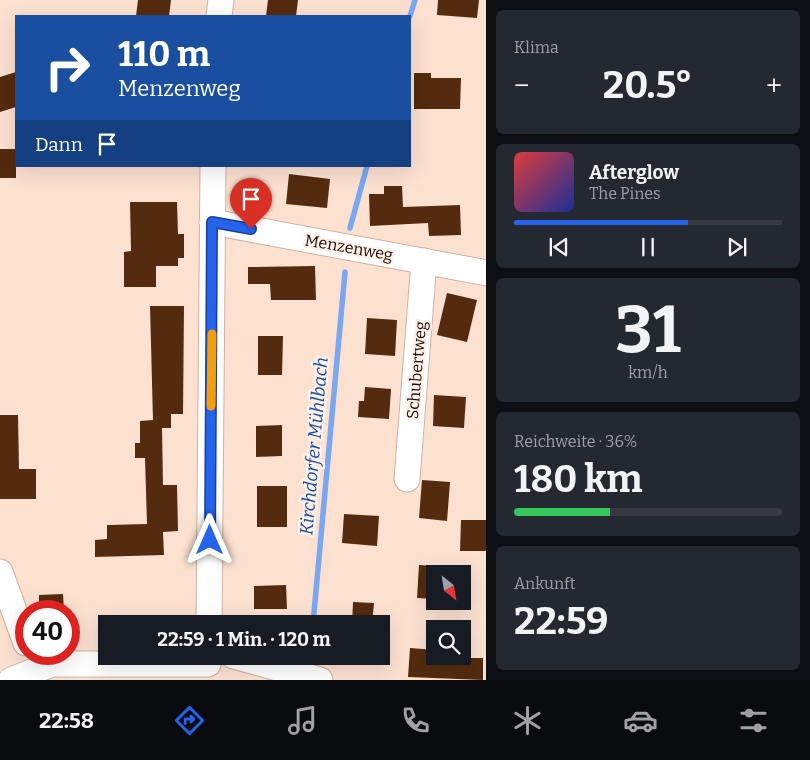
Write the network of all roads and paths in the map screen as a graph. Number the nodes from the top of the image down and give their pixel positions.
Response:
1 (221, 0) edge
2 (219, 15) edge
3 (213, 167) edge
4 (212, 222) junction
5 (424, 261) junction
6 (486, 273) edge
7 (407, 479) dead end
8 (0, 572) edge
9 (15, 614) edge
10 (209, 615) edge
11 (28, 665) edge
12 (80, 665) edge
13 (266, 665) edge
14 (208, 667) edge
15 (11, 680) edge
16 (320, 680) edge

1 - 2 street
3 - 4 street
4 - 5 street, Menzenweg
4 - 10 street
5 - 6 street, Menzenweg
5 - 7 street, Schubertweg
8 - 9 street
11 - 15 street
12 - 14 street
13 - 16 street

